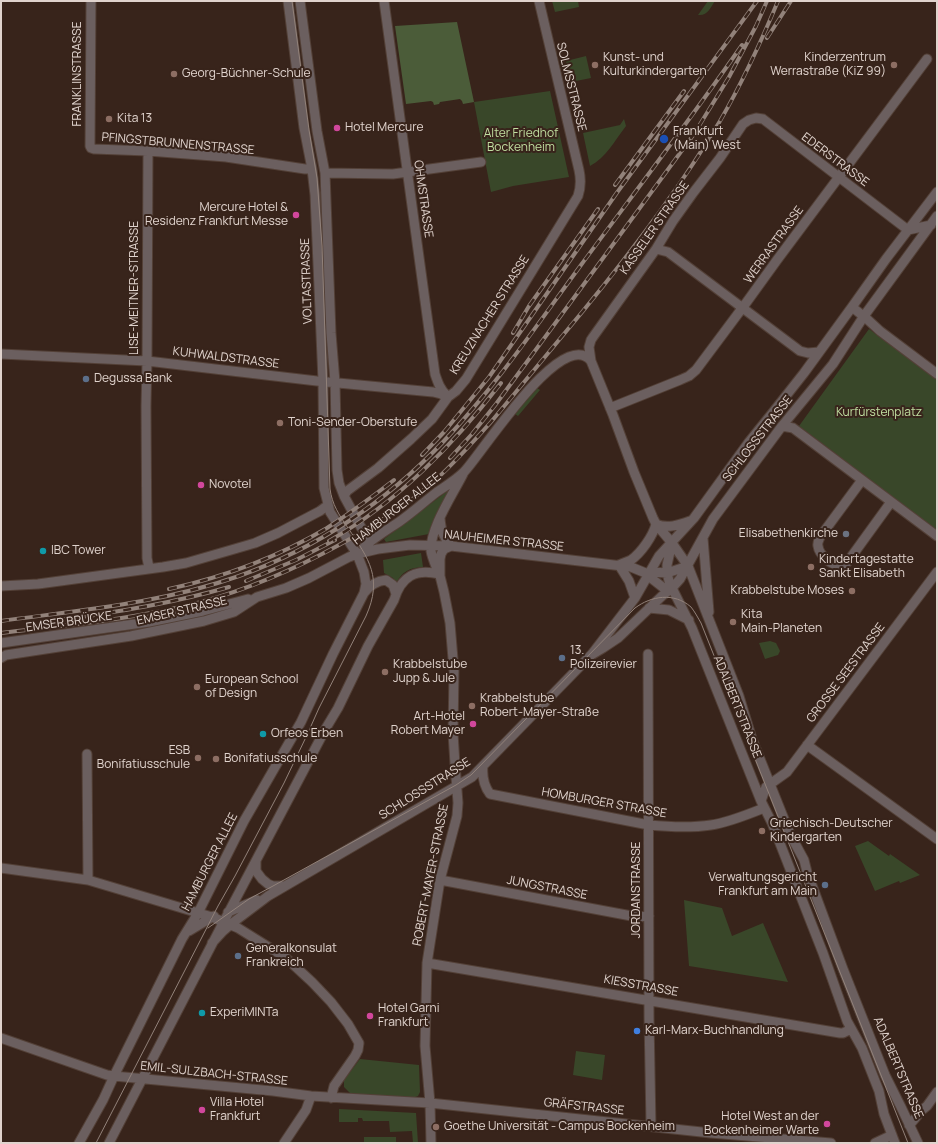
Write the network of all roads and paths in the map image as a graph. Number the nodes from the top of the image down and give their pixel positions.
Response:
1 (91, 1) edge
2 (288, 1) edge
3 (300, 1) edge
4 (384, 1) edge
5 (539, 1) edge
6 (927, 59) dead end
7 (756, 118) joint
8 (90, 146) joint
9 (148, 151) junction
10 (480, 162) dead end
11 (312, 169) junction
12 (407, 172) junction
13 (325, 173) junction
14 (839, 177) junction
15 (581, 178) joint
16 (937, 192) edge
17 (937, 216) edge
18 (931, 225) junction
19 (908, 230) junction
20 (656, 249) junction
21 (852, 307) junction
22 (742, 308) junction
23 (864, 316) junction
24 (819, 352) junction
25 (1, 354) edge
26 (147, 361) junction
27 (591, 361) junction
28 (937, 374) edge
29 (323, 381) junction
30 (335, 382) junction
31 (448, 397) junction
32 (610, 408) junction
33 (782, 426) junction
34 (464, 472) junction
35 (862, 480) junction
36 (344, 496) junction
37 (891, 502) junction
38 (328, 505) junction
39 (440, 518) junction
40 (692, 521) junction
41 (656, 524) junction
42 (703, 536) junction
43 (937, 536) edge
44 (672, 543) junction
45 (367, 545) junction
46 (432, 545) junction
47 (451, 546) junction
48 (357, 554) junction
49 (619, 565) junction
50 (688, 566) junction
51 (149, 568) junction
52 (937, 572) edge
53 (667, 573) junction
54 (648, 574) junction
55 (439, 575) junction
56 (1, 586) edge
57 (672, 588) junction
58 (364, 593) junction
59 (396, 594) junction
60 (257, 597) junction
61 (635, 598) junction
62 (649, 608) junction
63 (689, 620) junction
64 (709, 620) junction
65 (1, 644) edge
66 (592, 654) junction
67 (648, 654) dead end
68 (1, 658) edge
69 (807, 745) junction
70 (87, 754) dead end
71 (483, 766) junction
72 (754, 782) junction
73 (770, 784) junction
74 (456, 787) junction
75 (763, 804) junction
76 (649, 825) junction
77 (937, 839) edge
78 (256, 861) junction
79 (1, 868) edge
80 (806, 872) junction
81 (794, 879) junction
82 (88, 880) junction
83 (440, 880) junction
84 (285, 886) junction
85 (268, 896) junction
86 (229, 912) junction
87 (198, 913) junction
88 (649, 916) junction
89 (212, 917) junction
90 (227, 923) junction
91 (186, 932) junction
92 (427, 962) junction
93 (650, 1000) junction
94 (857, 1003) junction
95 (843, 1007) junction
96 (851, 1029) junction
97 (1, 1038) edge
98 (114, 1076) junction
99 (142, 1079) junction
100 (937, 1092) edge
101 (312, 1096) junction
102 (332, 1098) junction
103 (430, 1104) junction
104 (909, 1124) junction
105 (651, 1126) junction
106 (894, 1139) edge
107 (79, 1143) edge
108 (109, 1143) edge
109 (284, 1143) edge
110 (431, 1143) edge
111 (831, 1143) edge
112 (875, 1143) edge
113 (918, 1143) edge

1 - 8 street, FRANKLINSTRASSE
2 - 11 street, VOLTASTRASSE
3 - 13 street, VOLTASTRASSE
4 - 12 street, OHMSTRASSE
5 - 15 street, SOLMSSTRASSE
6 - 14 street, WERRASTRASSE
7 - 14 street, EDERSTRASSE
7 - 20 street, KASSELER STRASSE
8 - 9 street, PFINGSTBRUNNENSTRASSE
9 - 11 street, PFINGSTBRUNNENSTRASSE
9 - 26 street, LISE-MEITNER-STRASSE
10 - 12 street
11 - 29 street, VOLTASTRASSE
12 - 13 street
12 - 31 street, OHMSTRASSE
13 - 30 street, VOLTASTRASSE
14 - 19 street, EDERSTRASSE
14 - 22 street, WERRASTRASSE
15 - 31 street, KREUZNACHER STRASSE
16 - 19 street, SCHLOSSSTRASSE
17 - 18 street, SCHLOSSSTRASSE
18 - 19 street
18 - 23 street, SCHLOSSSTRASSE
19 - 21 street, SCHLOSSSTRASSE
20 - 22 street
20 - 27 street, KASSELER STRASSE
21 - 23 street
21 - 24 street, SCHLOSSSTRASSE
22 - 24 street
22 - 32 street, WERRASTRASSE
23 - 28 street
23 - 33 street, SCHLOSSSTRASSE
24 - 40 street, SCHLOSSSTRASSE
25 - 26 street, KUHWALDSTRASSE
26 - 29 street, KUHWALDSTRASSE
26 - 51 street, LISE-MEITNER-STRASSE
27 - 32 street, ADALBERTSTRASSE
27 - 34 street, HAMBURGER ALLEE
29 - 30 street, KUHWALDSTRASSE
29 - 38 street, VOLTASTRASSE
30 - 31 street, KUHWALDSTRASSE
30 - 36 street, VOLTASTRASSE
31 - 36 street, KREUZNACHER STRASSE
32 - 41 street, ADALBERTSTRASSE
33 - 35 street
33 - 42 street, SCHLOSSSTRASSE
34 - 39 street, HAMBURGER ALLEE
34 - 45 street, HAMBURGER ALLEE
35 - 37 street
35 - 37 street
36 - 45 street, VOLTASTRASSE
37 - 43 street
38 - 48 street, VOLTASTRASSE
38 - 51 street
39 - 46 street, HAMBURGER ALLEE
39 - 47 street
40 - 41 street
40 - 44 street, SCHLOSSSTRASSE
41 - 44 street, ADALBERTSTRASSE
41 - 49 street
42 - 50 street, SCHLOSSSTRASSE
42 - 64 street
44 - 50 street, ADALBERTSTRASSE
44 - 53 street, ADALBERTSTRASSE
44 - 54 street, SCHLOSSSTRASSE
45 - 48 street, HAMBURGER ALLEE
46 - 47 street, NAUHEIMER STRASSE
46 - 48 street, NAUHEIMER STRASSE
46 - 55 street, ROBERT-MAYER-STRASSE
47 - 49 street, NAUHEIMER STRASSE
47 - 55 street, ROBERT-MAYER-STRASSE
48 - 58 street, HAMBURGER ALLEE
48 - 60 street, EMSER STRASSE
49 - 54 street, NAUHEIMER STRASSE
49 - 61 street
50 - 53 street, NAUHEIMER STRASSE
50 - 57 street, SCHLOSSSTRASSE
50 - 64 street, ADALBERTSTRASSE
51 - 56 street
52 - 69 street, GROSSE SEESTRASSE
53 - 54 street, NAUHEIMER STRASSE
53 - 57 street, ADALBERTSTRASSE
54 - 57 street, NAUHEIMER STRASSE
54 - 61 street, SCHLOSSSTRASSE
55 - 59 street
55 - 74 street, ROBERT-MAYER-STRASSE
57 - 62 street, SCHLOSSSTRASSE
57 - 63 street, ADALBERTSTRASSE
58 - 59 street, HAMBURGER ALLEE
58 - 87 street, HAMBURGER ALLEE
59 - 78 street
60 - 65 street, EMSER BRÜCKE
60 - 68 street, EMSER STRASSE
61 - 66 street, SCHLOSSSTRASSE
62 - 63 street
62 - 66 street, SCHLOSSSTRASSE
63 - 72 street, ADALBERTSTRASSE
64 - 73 street, ADALBERTSTRASSE
66 - 71 street, SCHLOSSSTRASSE
67 - 76 street, JORDANSTRASSE
69 - 73 street, GROSSE SEESTRASSE
69 - 77 street
70 - 82 street
71 - 74 street, SCHLOSSSTRASSE
71 - 76 street, HOMBURGER STRASSE
72 - 73 street
72 - 75 street, ADALBERTSTRASSE
73 - 75 street, GROSSE SEESTRASSE
73 - 80 street, ADALBERTSTRASSE
74 - 83 street, ROBERT-MAYER-STRASSE
74 - 84 street, SCHLOSSSTRASSE
75 - 76 street, HOMBURGER STRASSE
75 - 81 street, ADALBERTSTRASSE
76 - 88 street, JORDANSTRASSE
78 - 84 street
78 - 86 street
79 - 82 street
80 - 81 street
80 - 94 street, ADALBERTSTRASSE
81 - 95 street, ADALBERTSTRASSE
82 - 87 street
83 - 88 street, JUNGSTRASSE
83 - 92 street, ROBERT-MAYER-STRASSE
84 - 85 street, SCHLOSSSTRASSE
85 - 86 street, SCHLOSSSTRASSE
85 - 90 street, SCHLOSSSTRASSE
86 - 89 street, SCHLOSSSTRASSE
86 - 90 street
87 - 89 street
87 - 91 street, HAMBURGER ALLEE
88 - 93 street, JORDANSTRASSE
89 - 90 street
89 - 91 street, SCHLOSSSTRASSE
90 - 99 street, SCHLOSSSTRASSE
90 - 102 street
91 - 98 street, HAMBURGER ALLEE
92 - 93 street, KIESSTRASSE
92 - 103 street, ROBERT-MAYER-STRASSE
93 - 96 street, KIESSTRASSE
93 - 105 street, JORDANSTRASSE
94 - 95 street
94 - 104 street, ADALBERTSTRASSE
95 - 96 street, ADALBERTSTRASSE
96 - 106 street, ADALBERTSTRASSE
97 - 98 street, EMIL-SULZBACH-STRASSE
98 - 99 street, EMIL-SULZBACH-STRASSE
98 - 107 street, HAMBURGER ALLEE
99 - 101 street, EMIL-SULZBACH-STRASSE
99 - 108 street
100 - 104 street
101 - 102 street, EMIL-SULZBACH-STRASSE
101 - 109 street
102 - 103 street, EMIL-SULZBACH-STRASSE
103 - 105 street, GRÄFSTRASSE
103 - 110 street, ROBERT-MAYER-STRASSE
104 - 113 street, ADALBERTSTRASSE
105 - 111 street, GRÄFSTRASSE
106 - 112 street

